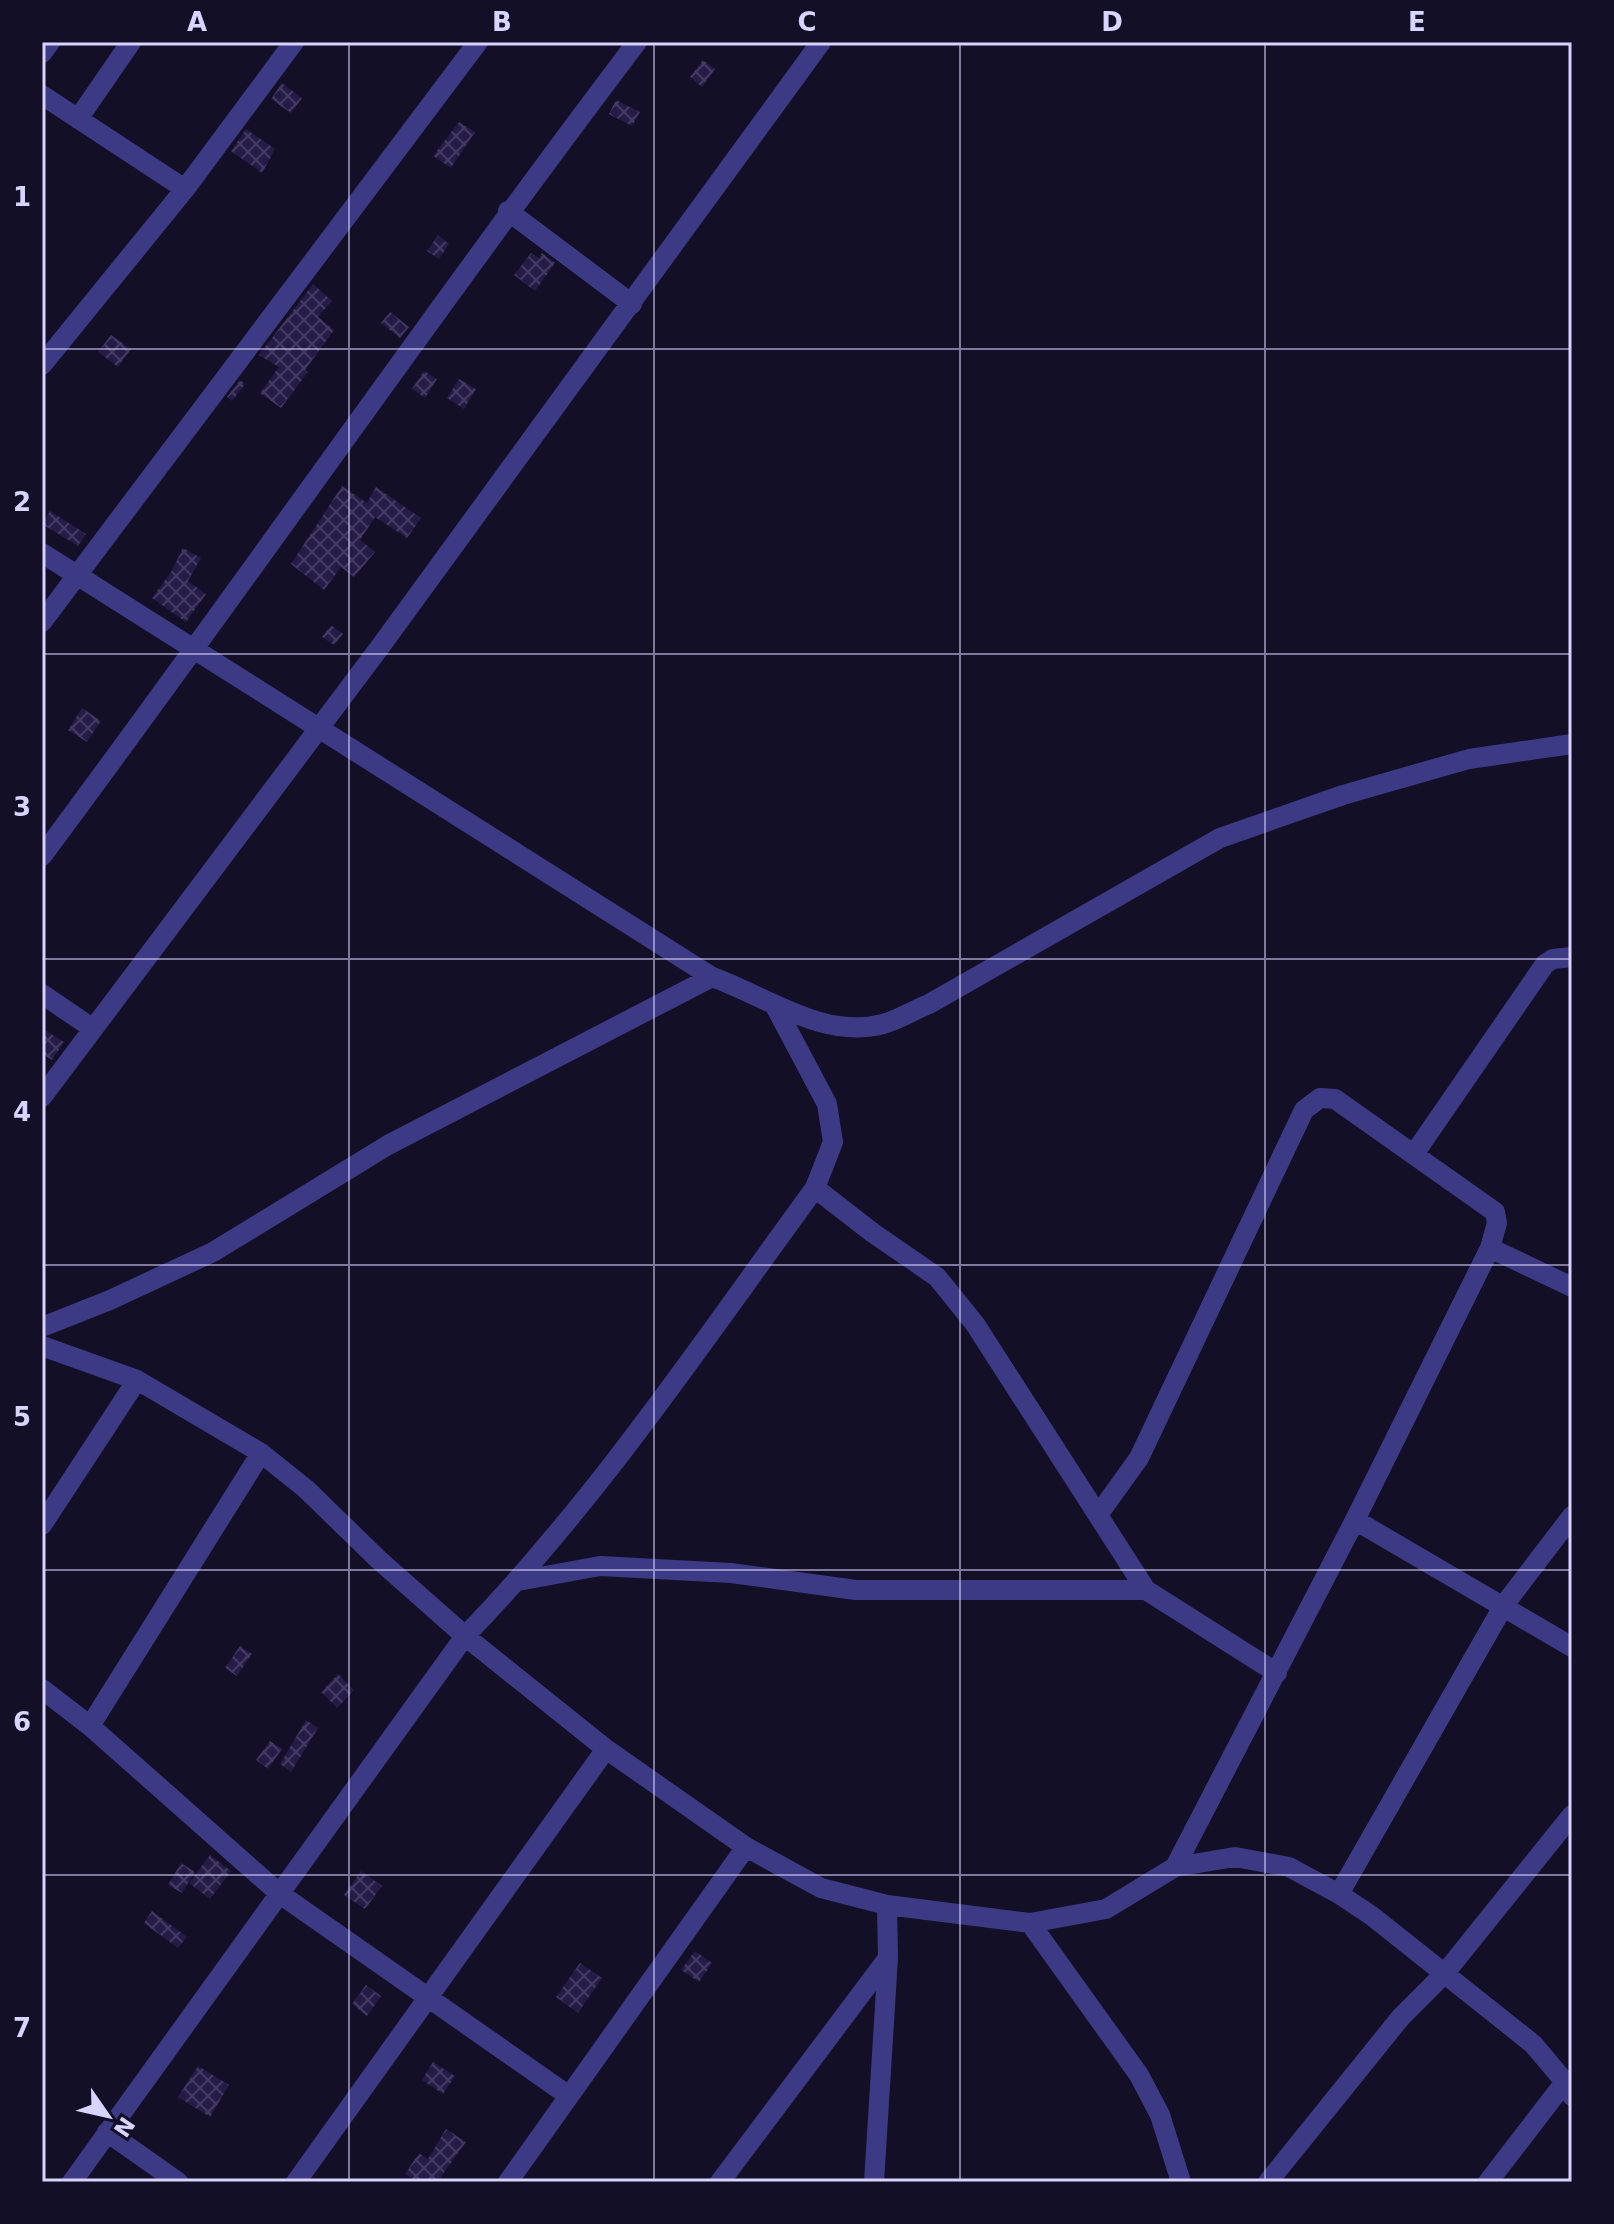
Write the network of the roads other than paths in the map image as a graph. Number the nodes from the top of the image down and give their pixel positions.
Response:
1 (50, 42) edge
2 (131, 42) edge
3 (294, 42) edge
4 (478, 42) edge
5 (637, 42) edge
6 (821, 42) edge
7 (42, 53) edge
8 (42, 95) edge
9 (78, 119) junction
10 (185, 189) junction
11 (508, 211) junction
12 (632, 304) junction
13 (42, 365) edge
14 (42, 553) edge
15 (77, 576) junction
16 (42, 622) edge
17 (196, 649) junction
18 (318, 730) junction
19 (1572, 744) edge
20 (42, 856) edge
21 (1572, 957) edge
22 (712, 977) junction
23 (42, 994) edge
24 (774, 1004) junction
25 (92, 1028) junction
26 (42, 1097) edge
27 (1414, 1154) junction
28 (815, 1188) junction
29 (1490, 1248) junction
30 (1572, 1287) edge
31 (42, 1327) edge
32 (42, 1346) edge
33 (137, 1380) junction
34 (261, 1453) junction
35 (1098, 1515) junction
36 (1572, 1516) edge
37 (1355, 1520) junction
38 (42, 1525) edge
39 (518, 1581) junction
40 (1146, 1590) junction
41 (1504, 1605) junction
42 (465, 1636) junction
43 (1572, 1647) edge
44 (1277, 1673) junction
45 (42, 1689) edge
46 (90, 1726) junction
47 (606, 1749) junction
48 (1571, 1818) edge
49 (746, 1847) junction
50 (1175, 1867) junction
51 (280, 1894) junction
52 (1339, 1894) junction
53 (887, 1905) junction
54 (1030, 1923) junction
55 (888, 1958) junction
56 (1445, 1973) junction
57 (428, 1999) junction
58 (1568, 2089) edge
59 (569, 2096) junction
60 (107, 2132) junction
61 (513, 2180) edge
62 (72, 2182) edge
63 (178, 2182) edge
64 (296, 2182) edge
65 (720, 2182) edge
66 (874, 2182) edge
67 (1181, 2182) edge
68 (1268, 2182) edge
69 (1488, 2182) edge

1 - 7 street
2 - 9 street
3 - 10 street
4 - 15 street
5 - 11 street
6 - 12 street
8 - 9 street
9 - 10 street
10 - 13 street
11 - 12 street
11 - 17 street
12 - 18 street
14 - 15 street
15 - 16 street
15 - 17 street
17 - 18 street
17 - 20 street
18 - 22 street
18 - 25 street
19 - 24 street
21 - 27 street
22 - 24 street
22 - 31 street
23 - 25 street
24 - 28 street
25 - 26 street
27 - 29 street
27 - 35 street
28 - 35 street
28 - 39 street
29 - 30 street
29 - 37 street
32 - 33 street
33 - 34 street
33 - 38 street
34 - 42 street
34 - 46 street
35 - 40 street
36 - 41 street
37 - 41 street
37 - 44 street
39 - 40 street
39 - 42 street
40 - 44 street
41 - 43 street
41 - 52 street
42 - 47 street
42 - 51 street
44 - 50 street
45 - 46 street
46 - 51 street
47 - 49 street
47 - 57 street
48 - 56 street
49 - 53 street
49 - 59 street
50 - 52 street
50 - 54 street
51 - 57 street
51 - 60 street
52 - 56 street
53 - 54 street
53 - 55 street
54 - 67 street
55 - 65 street
55 - 66 street
56 - 58 street
56 - 68 street
57 - 59 street
57 - 64 street
58 - 69 street
59 - 61 street
60 - 62 street
60 - 63 street

